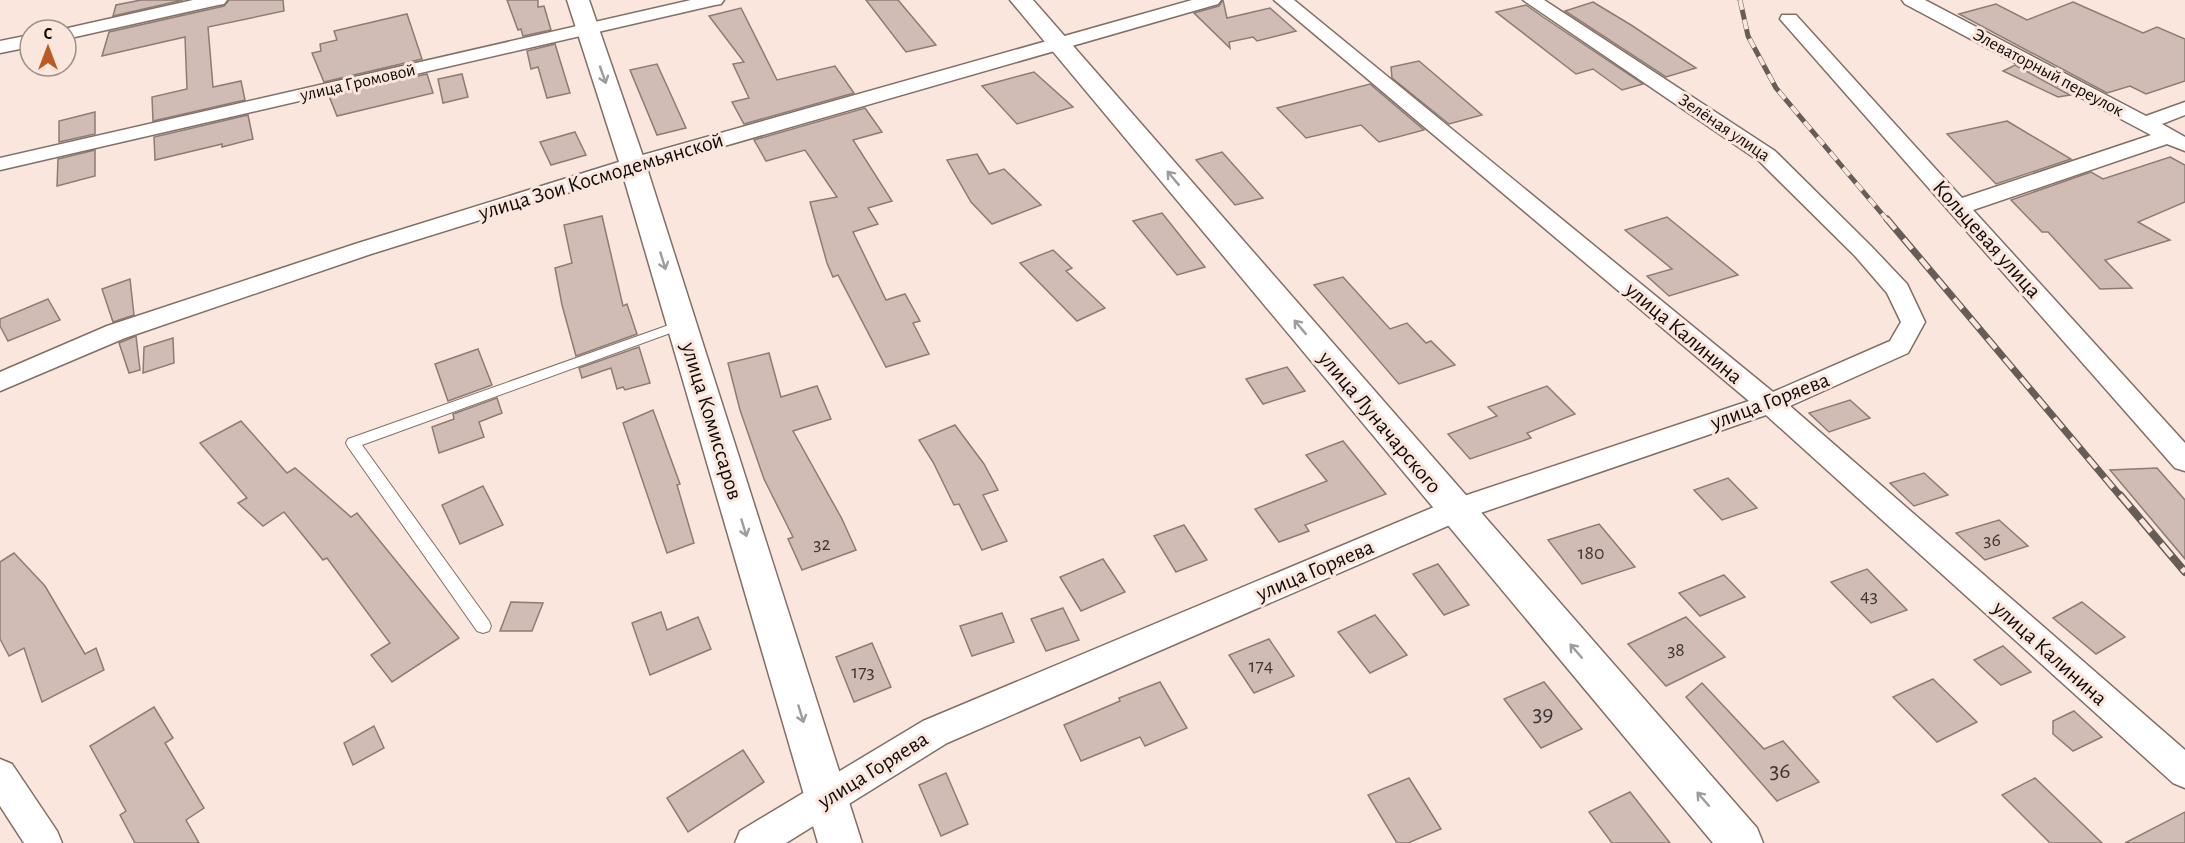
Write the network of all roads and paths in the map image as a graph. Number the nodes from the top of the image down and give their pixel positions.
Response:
1 (218, 0) edge
2 (578, 0) edge
3 (716, 0) edge
4 (1021, 0) edge
5 (1212, 0) edge
6 (1283, 0) edge
7 (1532, 0) edge
8 (1911, 0) edge
9 (1789, 18) dead end
10 (78, 30) edge
11 (588, 31) junction
12 (18, 43) edge
13 (1059, 44) junction
14 (0, 47) edge
15 (2185, 108) edge
16 (2144, 124) junction
17 (2177, 141) edge
18 (0, 164) edge
19 (633, 165) junction
20 (1959, 207) junction
21 (682, 324) junction
22 (1899, 347) joint
23 (0, 382) edge
24 (1770, 404) junction
25 (2185, 461) edge
26 (1456, 510) junction
27 (483, 626) dead end
28 (2185, 772) edge
29 (0, 775) edge
30 (827, 799) junction
31 (44, 843) edge
32 (753, 843) edge
33 (840, 843) edge
34 (1741, 843) edge

1 - 10 street
2 - 11 main road, улица Комиссаров
3 - 11 street, улица Громовой
4 - 13 main road, улица Луначарского
5 - 13 street, улица Зои Космодемьянской
6 - 24 street, улица Калинина
7 - 22 street, Зелёная улица
8 - 16 street, Элеваторный переулок
9 - 20 street, Кольцевая улица
11 - 18 street, улица Громовой
11 -> 19 main road, улица Комиссаров
12 - 14 street
13 - 19 street, улица Зои Космодемьянской
26 -> 13 main road, улица Луначарского
15 - 16 street
16 - 17 street, Элеваторный переулок
17 - 20 street
19 -> 21 main road, улица Комиссаров
19 - 23 street, улица Зои Космодемьянской
20 - 25 street, Кольцевая улица
21 - 27 lane
21 -> 30 main road, улица Комиссаров
22 - 24 street, улица Горяева
24 - 26 street, улица Горяева
24 - 28 street, улица Калинина
26 - 30 street, улица Горяева
34 -> 26 main road, улица Луначарского
29 - 31 street
30 - 32 street, улица Горяева
30 - 33 main road, улица Комиссаров

